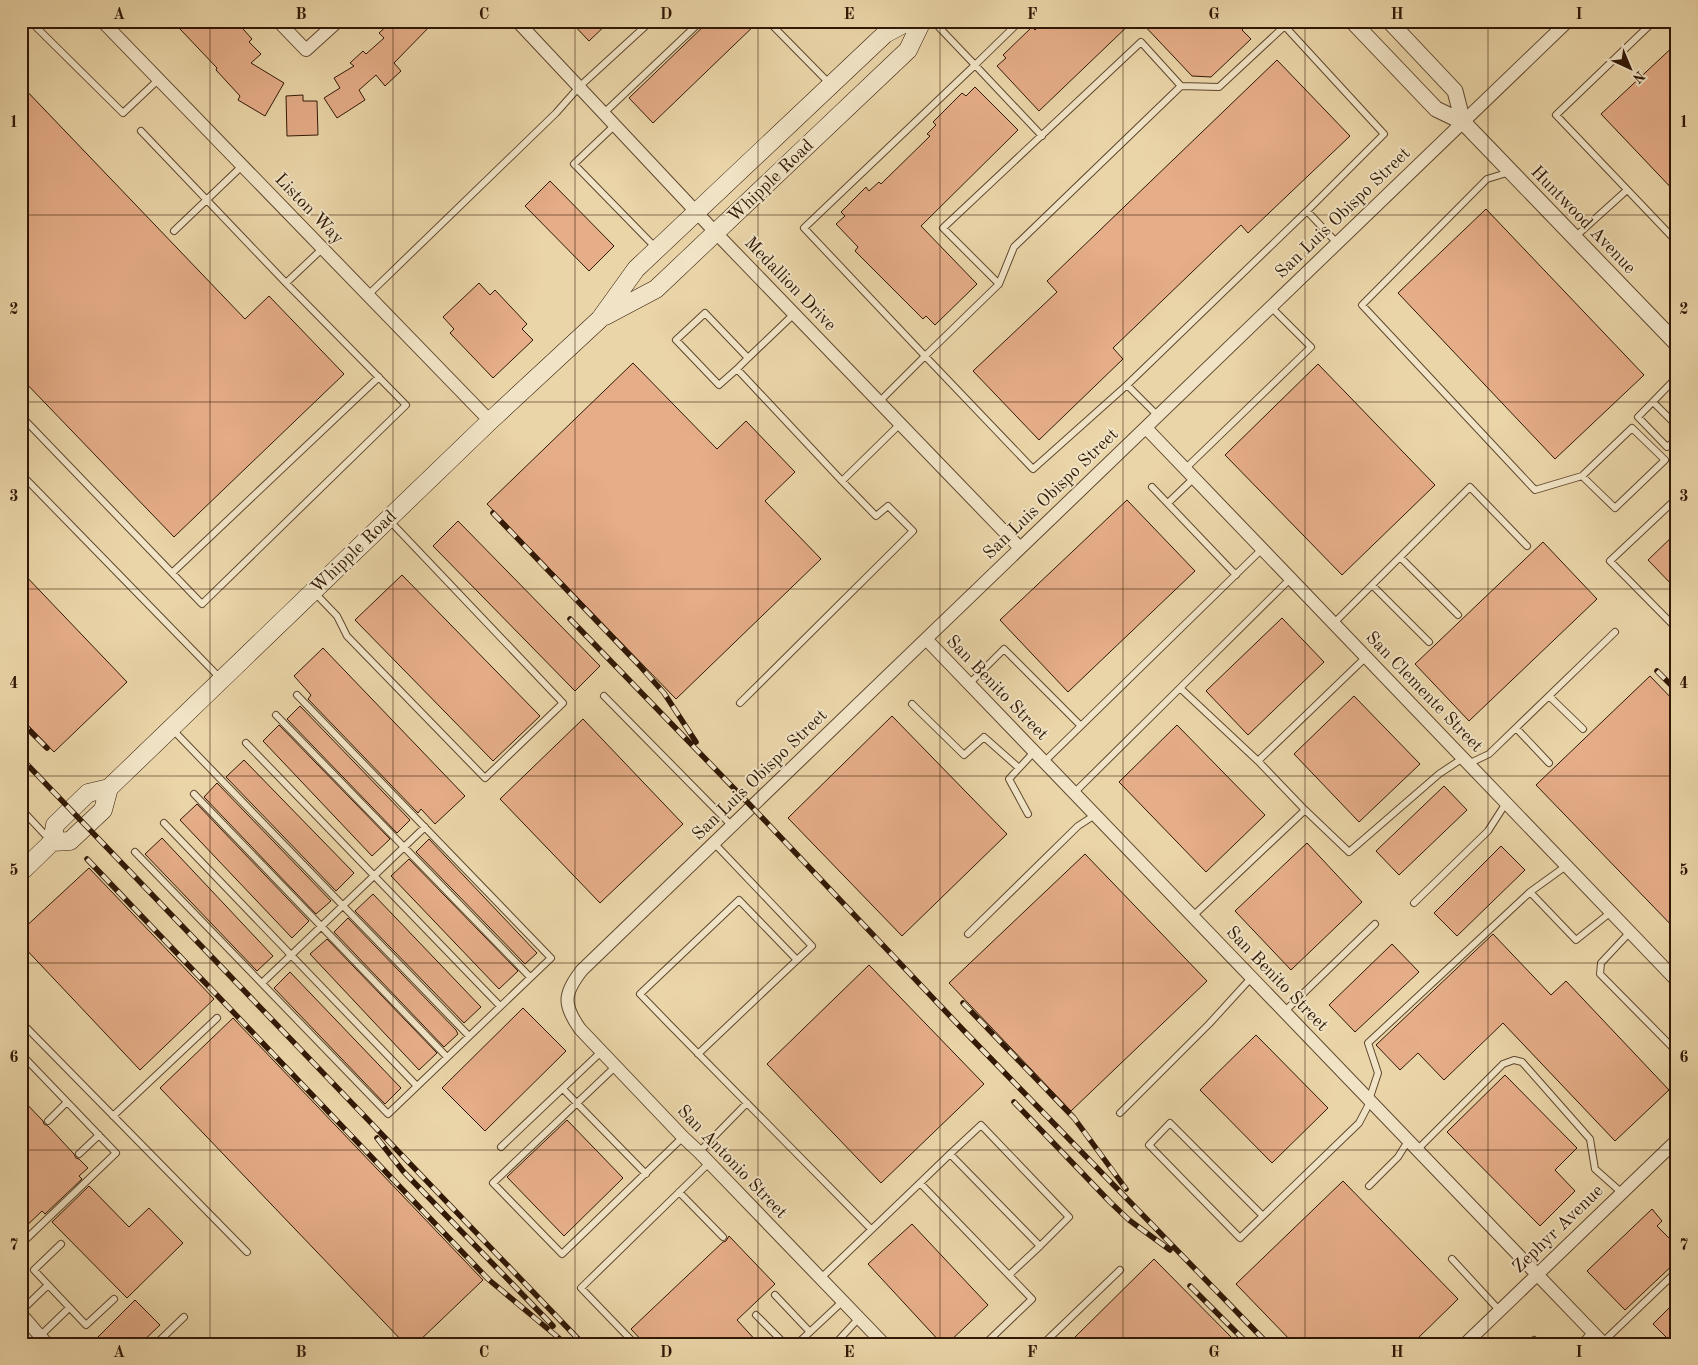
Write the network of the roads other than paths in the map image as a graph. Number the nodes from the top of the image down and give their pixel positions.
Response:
1 (30, 21) edge
2 (102, 21) edge
3 (278, 21) edge
4 (338, 21) edge
5 (517, 21) edge
6 (650, 21) edge
7 (701, 21) edge
8 (768, 21) edge
9 (909, 21) edge
10 (922, 21) edge
11 (933, 21) edge
12 (1020, 21) edge
13 (1352, 21) edge
14 (1389, 21) edge
15 (1568, 21) edge
16 (1654, 21) edge
17 (1285, 23) edge
18 (974, 65) junction
19 (158, 80) junction
20 (830, 84) junction
21 (1181, 86) junction
22 (579, 87) junction
23 (604, 113) junction
24 (1463, 122) junction
25 (615, 125) junction
26 (141, 131) dead end
27 (1042, 136) junction
28 (242, 166) junction
29 (1510, 172) junction
30 (1627, 190) junction
31 (207, 200) junction
32 (1306, 211) junction
33 (697, 212) junction
34 (174, 231) dead end
35 (716, 233) junction
36 (1574, 238) junction
37 (1677, 242) edge
38 (1337, 244) junction
39 (323, 248) junction
40 (657, 249) junction
41 (286, 283) junction
42 (999, 284) junction
43 (368, 295) junction
44 (1271, 307) junction
45 (794, 314) junction
46 (600, 319) junction
47 (1677, 344) edge
48 (925, 356) junction
49 (748, 358) junction
50 (737, 368) junction
51 (379, 377) junction
52 (1677, 377) edge
53 (1127, 385) junction
54 (879, 402) junction
55 (1653, 402) junction
56 (21, 416) edge
57 (1158, 416) junction
58 (490, 421) junction
59 (900, 424) junction
60 (1677, 426) edge
61 (1146, 428) junction
62 (1677, 439) edge
63 (1190, 473) junction
64 (21, 474) edge
65 (1582, 476) junction
66 (842, 481) junction
67 (1152, 487) dead end
68 (1677, 498) edge
69 (1168, 503) junction
70 (388, 519) junction
71 (1527, 546) dead end
72 (1020, 548) junction
73 (1262, 549) junction
74 (1400, 557) junction
75 (172, 573) junction
76 (1236, 575) junction
77 (1290, 578) junction
78 (1372, 585) junction
79 (313, 592) junction
80 (1458, 615) dead end
81 (1334, 623) junction
82 (1677, 629) edge
83 (1615, 632) dead end
84 (926, 640) junction
85 (1429, 642) dead end
86 (1366, 657) junction
87 (222, 680) junction
88 (969, 684) junction
89 (1180, 688) junction
90 (297, 695) dead end
91 (604, 696) dead end
92 (1549, 696) junction
93 (740, 703) dead end
94 (912, 704) dead end
95 (276, 715) dead end
96 (1081, 726) junction
97 (171, 728) junction
98 (1516, 728) junction
99 (1583, 729) dead end
100 (246, 744) dead end
101 (1034, 752) junction
102 (1258, 761) junction
103 (1466, 761) junction
104 (1044, 762) junction
105 (1549, 763) dead end
106 (1019, 768) junction
107 (1074, 793) junction
108 (194, 794) dead end
109 (1506, 803) junction
110 (21, 809) edge
111 (1305, 810) junction
112 (1028, 814) dead end
113 (1096, 815) junction
114 (164, 823) dead end
115 (732, 826) junction
116 (425, 827) junction
117 (52, 842) junction
118 (714, 844) junction
119 (403, 848) junction
120 (135, 852) dead end
121 (1566, 866) junction
122 (21, 872) edge
123 (374, 876) junction
124 (1530, 892) junction
125 (1414, 903) dead end
126 (343, 905) junction
127 (1611, 912) junction
128 (1193, 916) junction
129 (1375, 924) dead end
130 (322, 926) junction
131 (1630, 932) junction
132 (968, 934) dead end
133 (292, 955) junction
134 (797, 960) junction
135 (530, 977) junction
136 (1251, 978) junction
137 (1677, 981) edge
138 (262, 983) junction
139 (567, 998) joint
140 (500, 1006) junction
141 (1284, 1012) junction
142 (217, 1018) dead end
143 (21, 1022) edge
144 (469, 1036) junction
145 (602, 1051) junction
146 (1677, 1052) edge
147 (21, 1054) edge
148 (698, 1054) junction
149 (447, 1057) junction
150 (616, 1066) junction
151 (417, 1086) junction
152 (563, 1089) junction
153 (1370, 1101) junction
154 (67, 1102) junction
155 (577, 1102) junction
156 (747, 1103) junction
157 (1120, 1112) dead end
158 (114, 1116) junction
159 (48, 1120) dead end
160 (99, 1135) junction
161 (683, 1137) junction
162 (1677, 1140) edge
163 (1413, 1145) junction
164 (502, 1147) dead end
165 (699, 1152) junction
166 (79, 1154) dead end
167 (950, 1154) junction
168 (709, 1162) junction
169 (646, 1174) junction
170 (920, 1183) junction
171 (1369, 1186) dead end
172 (679, 1192) junction
173 (1622, 1193) junction
174 (1263, 1216) junction
175 (871, 1229) junction
176 (723, 1237) dead end
177 (21, 1244) edge
178 (62, 1244) dead end
179 (1040, 1246) junction
180 (247, 1252) dead end
181 (1452, 1259) dead end
182 (1120, 1270) dead end
183 (1677, 1271) edge
184 (1536, 1274) junction
185 (1008, 1275) junction
186 (821, 1278) junction
187 (48, 1285) junction
188 (775, 1296) dead end
189 (114, 1299) dead end
190 (842, 1301) junction
191 (69, 1308) junction
192 (1499, 1310) junction
193 (21, 1312) edge
194 (756, 1315) dead end
195 (184, 1317) dead end
196 (859, 1318) junction
197 (1592, 1331) junction
198 (810, 1332) junction
199 (43, 1340) edge
200 (1603, 1343) edge
201 (156, 1344) edge
202 (635, 1344) edge
203 (785, 1344) edge
204 (797, 1344) edge
205 (835, 1344) edge
206 (884, 1344) edge
207 (985, 1344) edge
208 (1043, 1344) edge
209 (1464, 1344) edge
210 (1581, 1344) edge

1 - 19 lane
2 - 19 street, Liston Way
3 - 4 street
5 - 22 street, Medallion Drive
6 - 22 lane
7 - 23 lane
8 - 20 lane
9 - 20 main road, Whipple Road
10 - 35 main road, Whipple Road
11 - 18 lane
12 - 18 lane
13 - 24 street, Huntwood Avenue
14 - 24 street, Huntwood Avenue
15 - 24 street, San Luis Obispo Street
16 - 30 lane
17 - 21 lane
17 - 32 lane
18 - 27 lane
18 - 48 lane
19 - 28 street, Liston Way
20 - 33 main road, Whipple Road
21 - 27 lane
21 - 42 lane
22 - 23 street, Medallion Drive
22 - 43 lane
23 - 25 street, Medallion Drive
24 - 29 street, Huntwood Avenue
24 - 38 street, San Luis Obispo Street
25 - 33 street, Medallion Drive
25 - 40 lane
26 - 31 lane
27 - 42 lane
28 - 31 lane
28 - 39 street, Liston Way
29 - 36 street, Huntwood Avenue
29 - 65 lane
30 - 36 lane
30 - 37 lane
31 - 34 lane
31 - 41 lane
32 - 38 lane
32 - 53 lane
33 - 35 street, Medallion Drive
33 - 40 main road, Whipple Road
35 - 45 street, Medallion Drive
35 - 46 main road, Whipple Road
36 - 47 street, Huntwood Avenue
38 - 44 street, San Luis Obispo Street
39 - 41 lane
39 - 43 street, Liston Way
40 - 46 main road, Whipple Road
41 - 51 lane
42 - 48 lane
43 - 58 street, Liston Way
44 - 57 street, San Luis Obispo Street
44 - 63 lane
45 - 49 lane
45 - 54 street, Medallion Drive
46 - 58 main road, Whipple Road
48 - 53 lane
48 - 54 lane
49 - 50 lane
49 - 50 lane
50 - 66 lane
51 - 75 lane
51 - 75 lane
52 - 55 lane
53 - 57 lane
54 - 59 street, Medallion Drive
55 - 60 lane
55 - 62 lane
56 - 75 lane
57 - 61 street, San Luis Obispo Street
58 - 70 main road, Whipple Road
59 - 66 lane
59 - 72 street, Medallion Drive
61 - 63 street, San Clemente Street
61 - 72 street, San Luis Obispo Street
63 - 69 lane
63 - 73 street, San Clemente Street
64 - 87 lane
65 - 65 lane
66 - 93 lane
67 - 69 lane
68 - 82 lane
69 - 76 lane
70 - 79 main road, Whipple Road
70 - 79 lane
71 - 74 lane
72 - 84 street, San Luis Obispo Street
73 - 76 lane
73 - 77 street, San Clemente Street
74 - 78 lane
74 - 80 lane
76 - 96 lane
77 - 81 street, San Clemente Street
77 - 89 lane
78 - 81 lane
78 - 85 lane
79 - 87 main road, Whipple Road
81 - 86 street, San Clemente Street
83 - 92 lane
84 - 88 street, San Benito Street
84 - 115 street, San Luis Obispo Street
86 - 102 lane
86 - 103 street, San Clemente Street
87 - 97 main road, Whipple Road
88 - 96 lane
88 - 101 street, San Benito Street
89 - 102 lane
89 - 107 lane
90 - 116 lane
91 - 115 lane
92 - 98 lane
92 - 99 lane
94 - 106 lane
95 - 119 lane
96 - 104 lane
97 - 117 main road, Whipple Road
97 - 126 lane
98 - 103 lane
98 - 105 lane
100 - 123 lane
101 - 104 street, San Benito Street
101 - 106 lane
102 - 111 lane
103 - 109 street, San Clemente Street
103 - 111 lane
104 - 107 street, San Benito Street
106 - 112 lane
107 - 113 street, San Benito Street
108 - 130 lane
109 - 121 street, San Clemente Street
109 - 125 lane
110 - 117 lane
111 - 128 lane
113 - 128 street, San Benito Street
113 - 132 lane
114 - 133 lane
115 - 118 street, San Luis Obispo Street
116 - 119 lane
116 - 135 lane
117 - 122 main road, Whipple Road
118 - 134 lane
118 - 139 street, San Luis Obispo Street
119 - 123 lane
119 - 135 lane
120 - 138 lane
121 - 124 lane
121 - 127 street, San Clemente Street
123 - 126 lane
123 - 140 lane
124 - 127 lane
124 - 153 lane
126 - 130 lane
126 - 144 lane
127 - 131 street, San Clemente Street
128 - 136 street, San Benito Street
129 - 141 lane
130 - 133 lane
130 - 149 lane
131 - 137 street, San Clemente Street
131 - 146 lane
133 - 138 lane
133 - 151 lane
134 - 148 lane
134 - 148 lane
135 - 140 lane
136 - 141 street, San Benito Street
136 - 157 lane
138 - 151 lane
139 - 145 street, San Antonio Street
140 - 144 lane
141 - 153 street, San Benito Street
142 - 158 lane
143 - 158 lane
144 - 149 lane
145 - 150 street, San Antonio Street
145 - 152 lane
147 - 154 lane
148 - 156 lane
149 - 151 lane
150 - 155 lane
150 - 161 street, San Antonio Street
152 - 155 lane
152 - 164 lane
153 - 163 street, San Benito Street
153 - 174 lane
154 - 159 lane
154 - 160 lane
155 - 169 lane
155 - 169 lane
156 - 165 lane
156 - 175 lane
158 - 180 lane
160 - 166 lane
160 - 177 lane
161 - 165 street, San Antonio Street
161 - 169 lane
162 - 173 street, Zephyr Avenue
163 - 171 lane
163 - 173 lane
163 - 184 street, San Benito Street
165 - 168 street, San Antonio Street
167 - 170 lane
167 - 179 lane
167 - 179 lane
168 - 172 lane
168 - 186 street, San Antonio Street
170 - 175 lane
170 - 185 lane
172 - 176 lane
172 - 202 lane
173 - 184 street, Zephyr Avenue
174 - 174 lane
175 - 186 lane
178 - 187 lane
179 - 185 lane
181 - 192 lane
182 - 208 lane
183 - 200 lane
184 - 192 street, Zephyr Avenue
184 - 197 street, San Benito Street
185 - 207 lane
186 - 190 street, San Antonio Street
187 - 191 lane
187 - 193 lane
188 - 198 lane
189 - 191 lane
190 - 196 street, San Antonio Street
190 - 198 lane
191 - 199 lane
192 - 209 street, Zephyr Avenue
193 - 199 street
194 - 203 lane
195 - 201 lane
196 - 205 lane
196 - 206 street, San Antonio Street
197 - 200 street, San Benito Street
197 - 210 lane
198 - 204 lane

